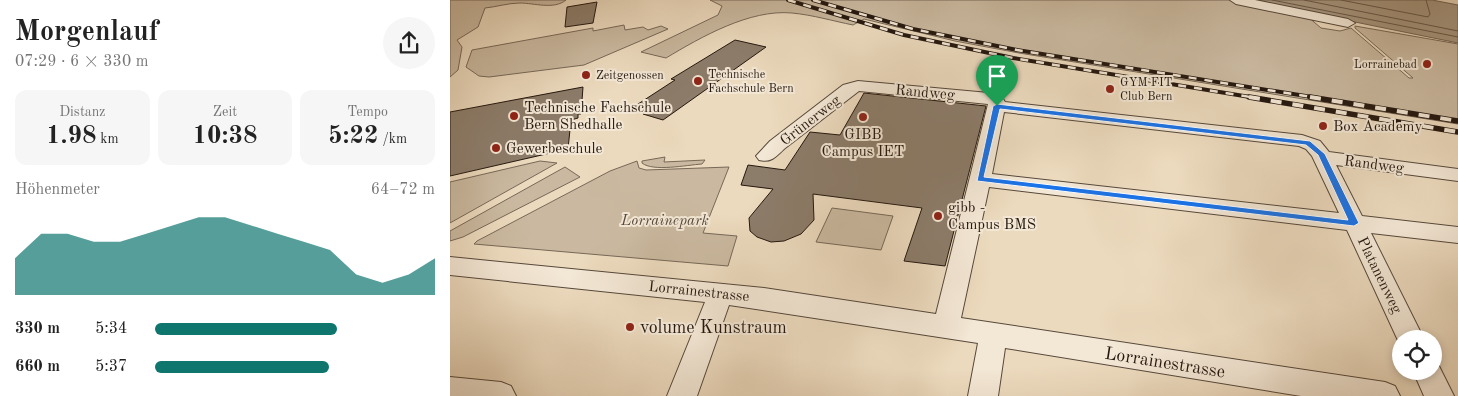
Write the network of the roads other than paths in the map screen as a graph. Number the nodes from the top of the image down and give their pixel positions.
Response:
1 (1236, 0) edge
2 (1348, 23) dead end
3 (855, 86) joint
4 (997, 106) junction
5 (766, 156) dead end
6 (1322, 157) junction
7 (1458, 175) edge
8 (980, 179) junction
9 (1354, 223) junction
10 (1458, 235) edge
11 (450, 266) edge
12 (721, 293) junction
13 (946, 328) junction
14 (1407, 330) edge
15 (993, 336) junction
16 (1431, 380) edge
17 (1262, 386) edge
18 (450, 390) edge
19 (501, 396) edge
20 (682, 396) edge
21 (983, 396) edge
22 (1385, 396) edge
23 (1439, 396) edge

1 - 2 street
3 - 4 street, Randweg
3 - 5 street, Grünerweg
4 - 6 street, Randweg
4 - 8 street
6 - 7 street, Randweg
6 - 9 street, Platanenweg
8 - 9 street
8 - 13 street
9 - 10 street
9 - 14 street, Platanenweg
11 - 12 street, Lorrainestrasse
12 - 13 street, Lorrainestrasse
12 - 20 street
13 - 15 street, Lorrainestrasse
15 - 17 street, Lorrainestrasse
15 - 21 street
16 - 23 street
17 - 22 street, Lorrainestrasse
18 - 19 street

